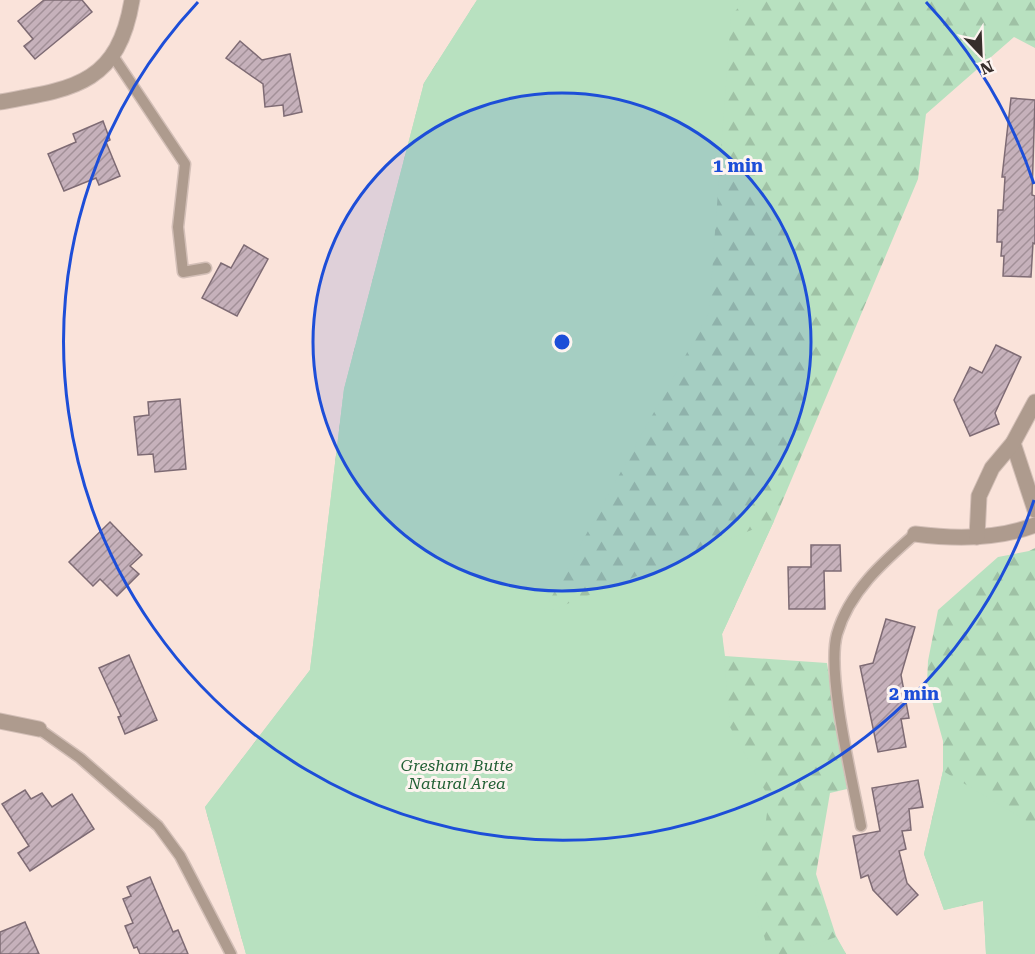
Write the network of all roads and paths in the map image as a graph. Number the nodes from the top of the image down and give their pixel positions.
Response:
1 (132, 0) edge
2 (113, 56) junction
3 (0, 102) edge
4 (206, 268) dead end
5 (1035, 402) edge
6 (1013, 444) junction
7 (1035, 510) edge
8 (1035, 525) edge
9 (915, 534) joint
10 (976, 537) junction
11 (0, 721) edge
12 (39, 729) joint
13 (861, 826) dead end
14 (231, 954) edge

1 - 2 street
2 - 3 street
2 - 4 lane
5 - 6 street
6 - 7 street
6 - 10 street
8 - 10 street
9 - 10 street
9 - 13 lane
11 - 12 street
12 - 14 lane

